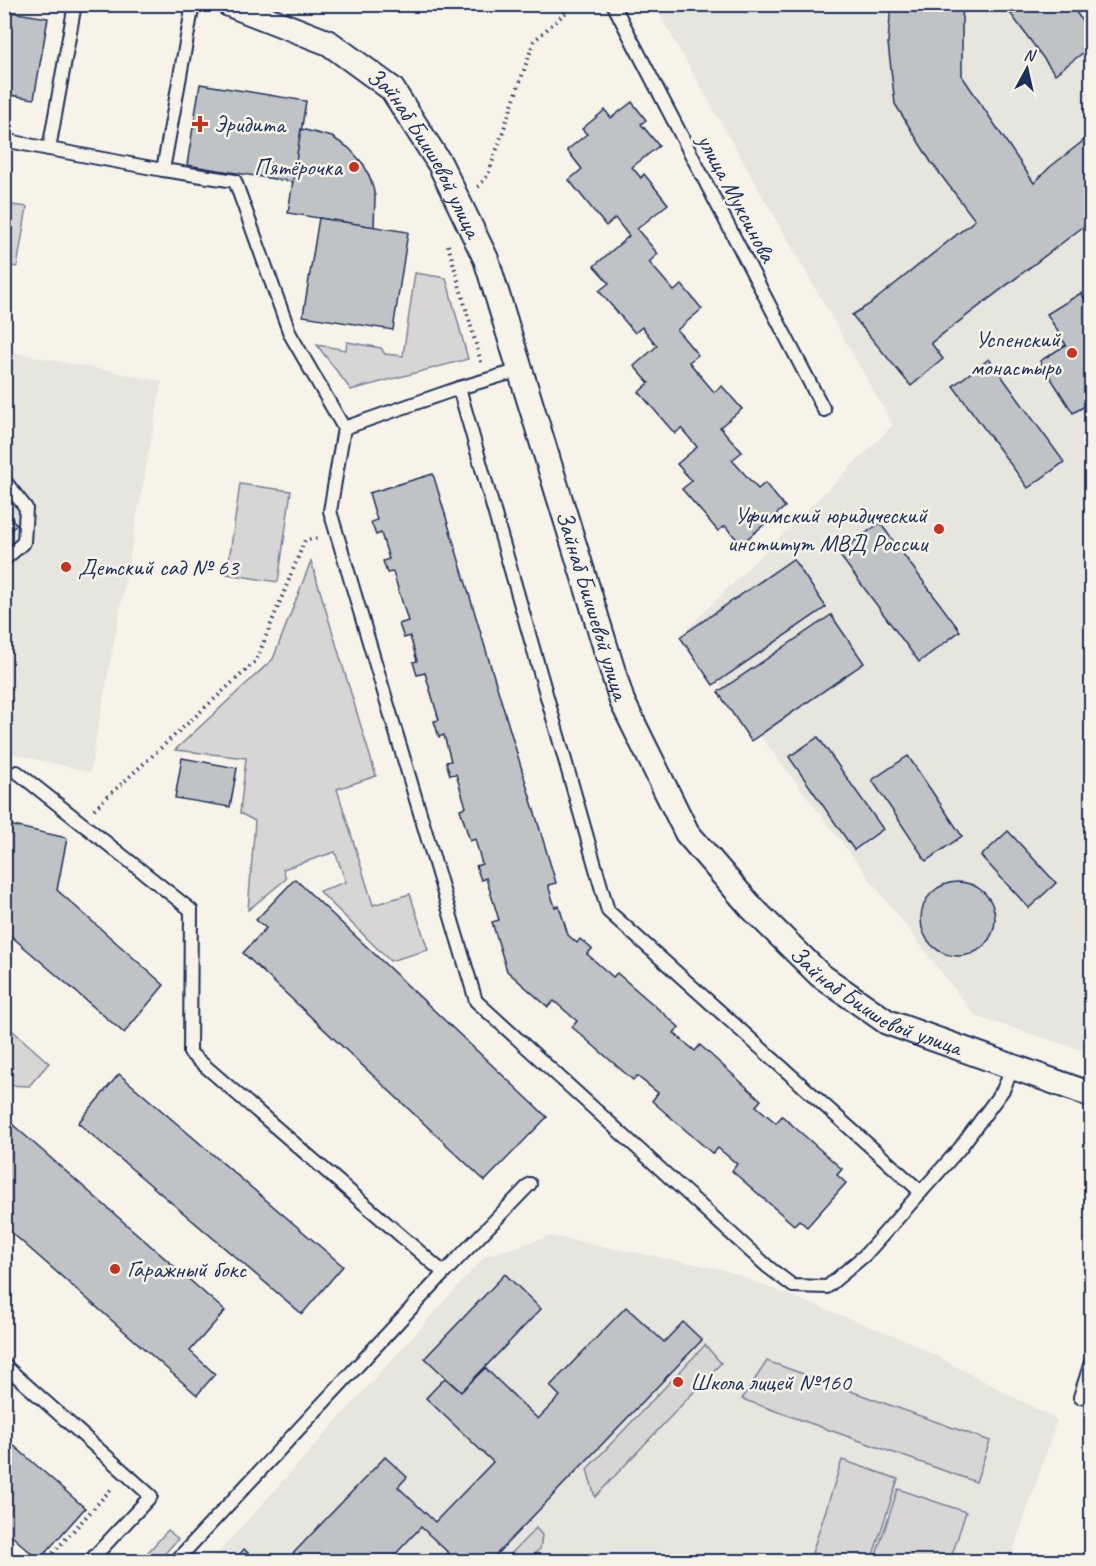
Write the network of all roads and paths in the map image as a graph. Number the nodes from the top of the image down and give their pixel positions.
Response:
1 (75, 4) edge
2 (193, 4) edge
3 (229, 4) edge
4 (575, 4) edge
5 (613, 4) edge
6 (4, 140) edge
7 (49, 149) junction
8 (163, 170) junction
9 (489, 175) dead end
10 (447, 240) dead end
11 (520, 370) junction
12 (486, 380) junction
13 (459, 388) junction
14 (824, 410) dead end
15 (344, 428) junction
16 (4, 480) edge
17 (338, 537) junction
18 (4, 560) edge
19 (17, 772) dead end
20 (80, 821) junction
21 (1013, 1067) junction
22 (1092, 1095) edge
23 (530, 1184) dead end
24 (921, 1192) junction
25 (444, 1273) junction
26 (1092, 1359) edge
27 (4, 1365) edge
28 (1080, 1397) dead end
29 (126, 1473) junction
30 (45, 1562) edge
31 (89, 1562) edge
32 (175, 1562) edge

1 - 7 lane
2 - 8 lane
3 - 11 street, Зайнаб Биишевой улица
4 - 9 path
5 - 14 lane, улица Муксинова
6 - 7 lane
7 - 8 lane
8 - 15 lane
10 - 12 path
11 - 12 lane
11 - 21 street, Зайнаб Биишевой улица
12 - 13 lane
13 - 15 lane
13 - 24 lane
15 - 17 lane
16 - 18 lane
17 - 20 path
17 - 24 lane
19 - 20 lane
20 - 25 lane
21 - 22 street, Зайнаб Биишевой улица
21 - 24 lane
23 - 25 lane
25 - 32 lane
26 - 28 lane
27 - 29 lane
29 - 30 path
29 - 31 lane

